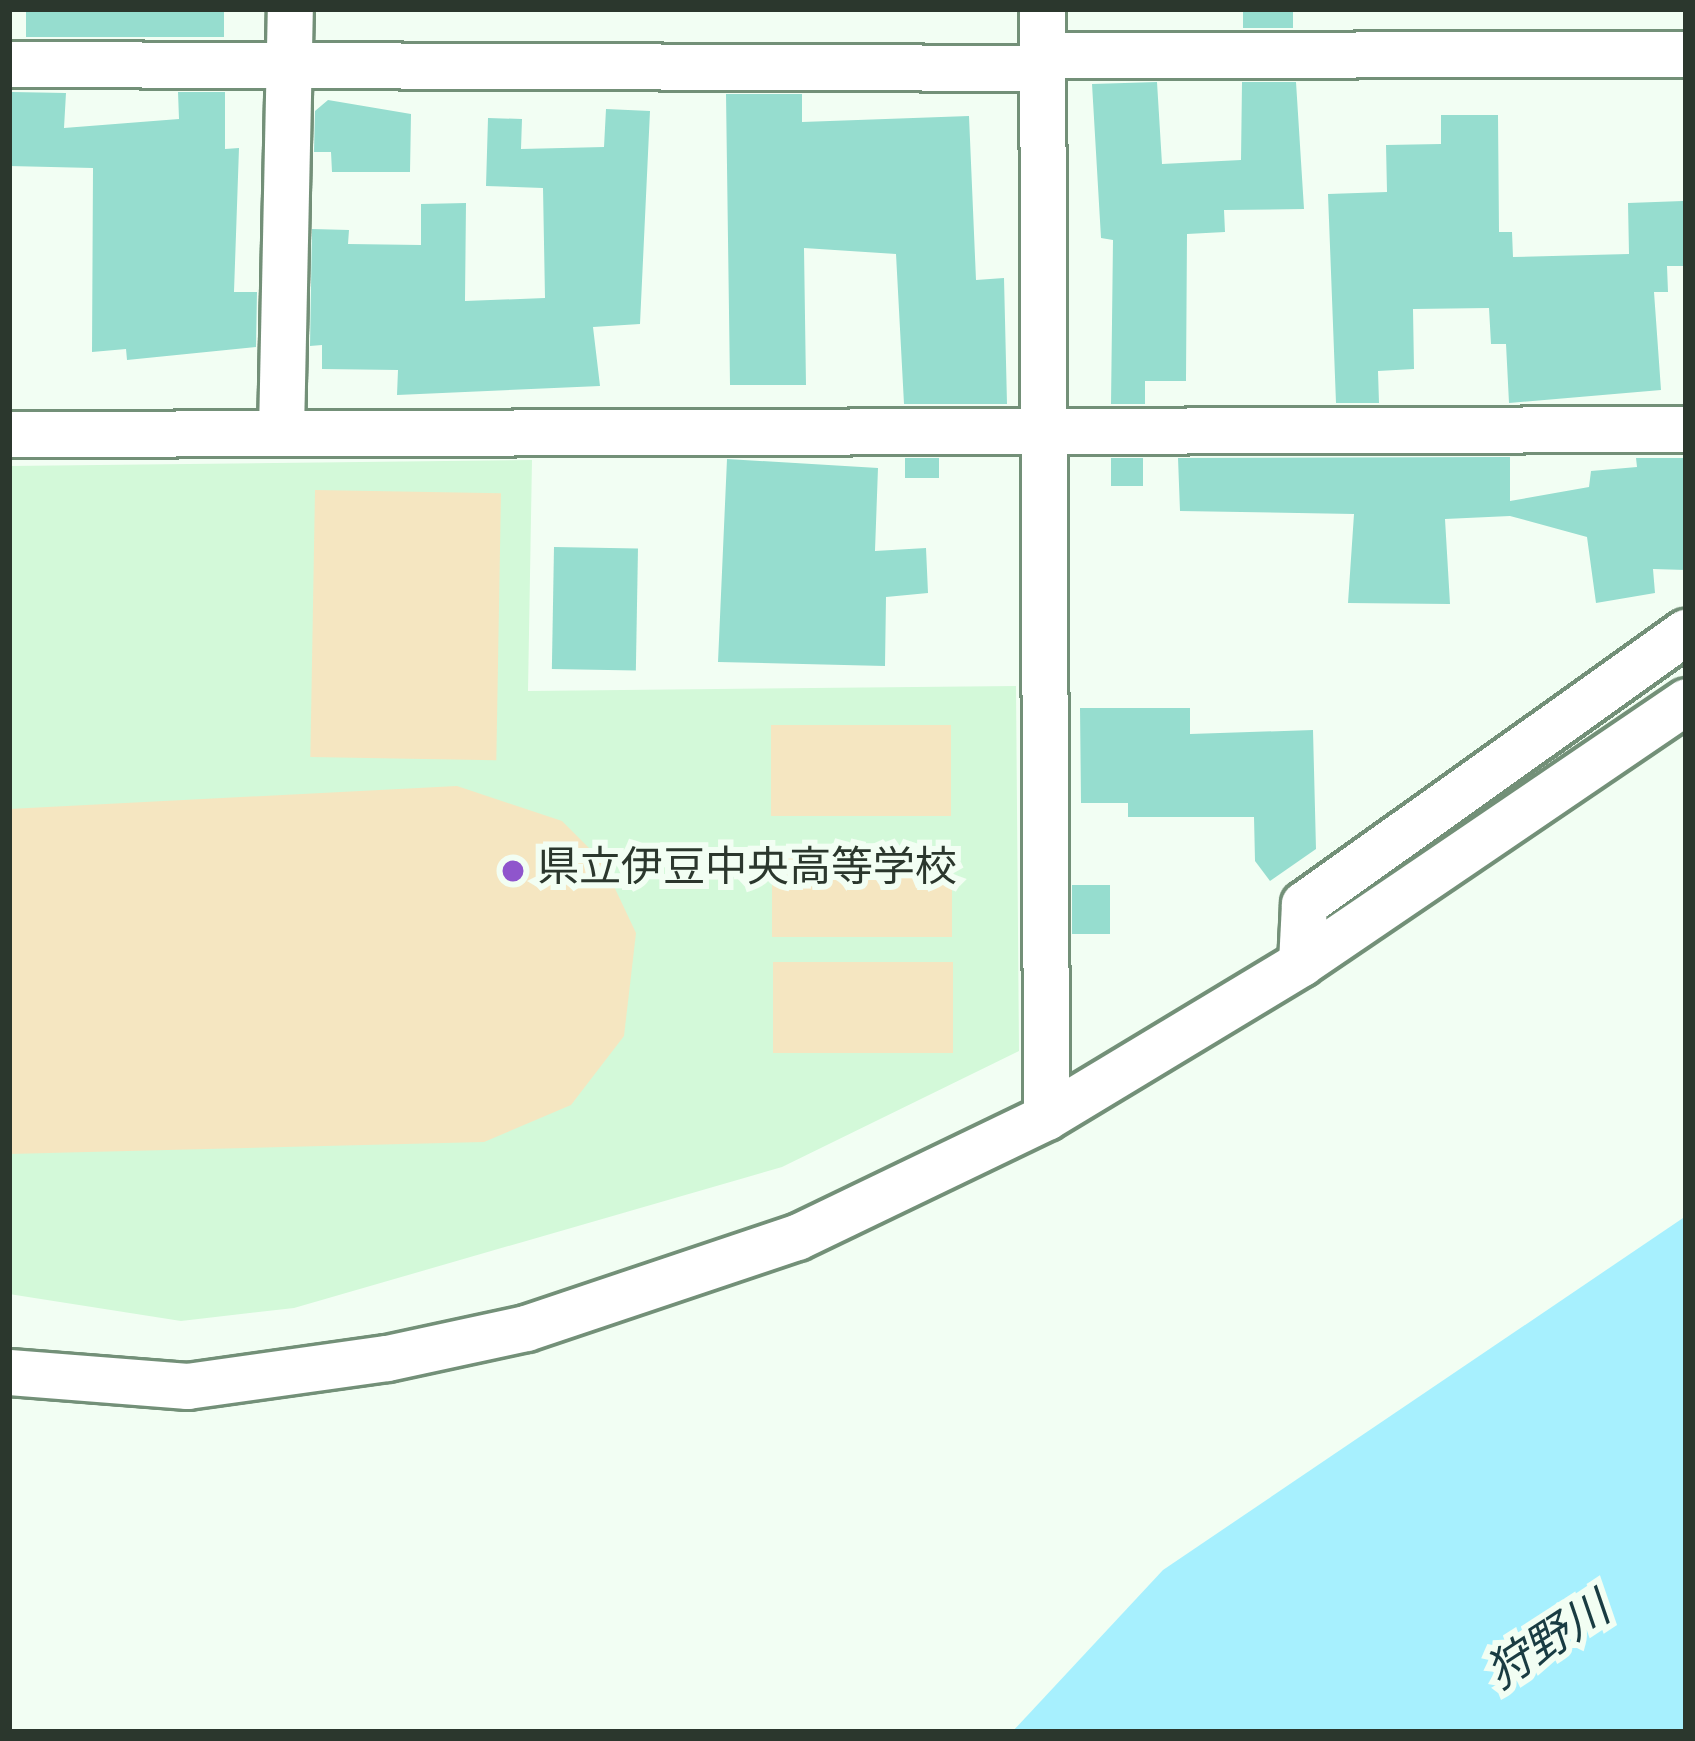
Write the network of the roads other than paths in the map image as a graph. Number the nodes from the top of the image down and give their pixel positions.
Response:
1 (290, 9) edge
2 (1042, 9) edge
3 (1686, 54) edge
4 (1044, 61) junction
5 (9, 64) edge
6 (290, 65) junction
7 (1038, 426) junction
8 (1686, 429) edge
9 (281, 431) junction
10 (9, 434) edge
11 (1686, 632) edge
12 (1686, 700) edge
13 (1301, 963) junction
14 (1046, 1117) junction
15 (9, 1372) edge

1 - 6 street
2 - 4 street
3 - 4 street
4 - 6 street
4 - 7 street
5 - 6 street
6 - 9 street
7 - 8 street
7 - 9 street
7 - 14 street
9 - 10 street
11 - 13 street
12 - 13 street
13 - 14 street
14 - 15 street

